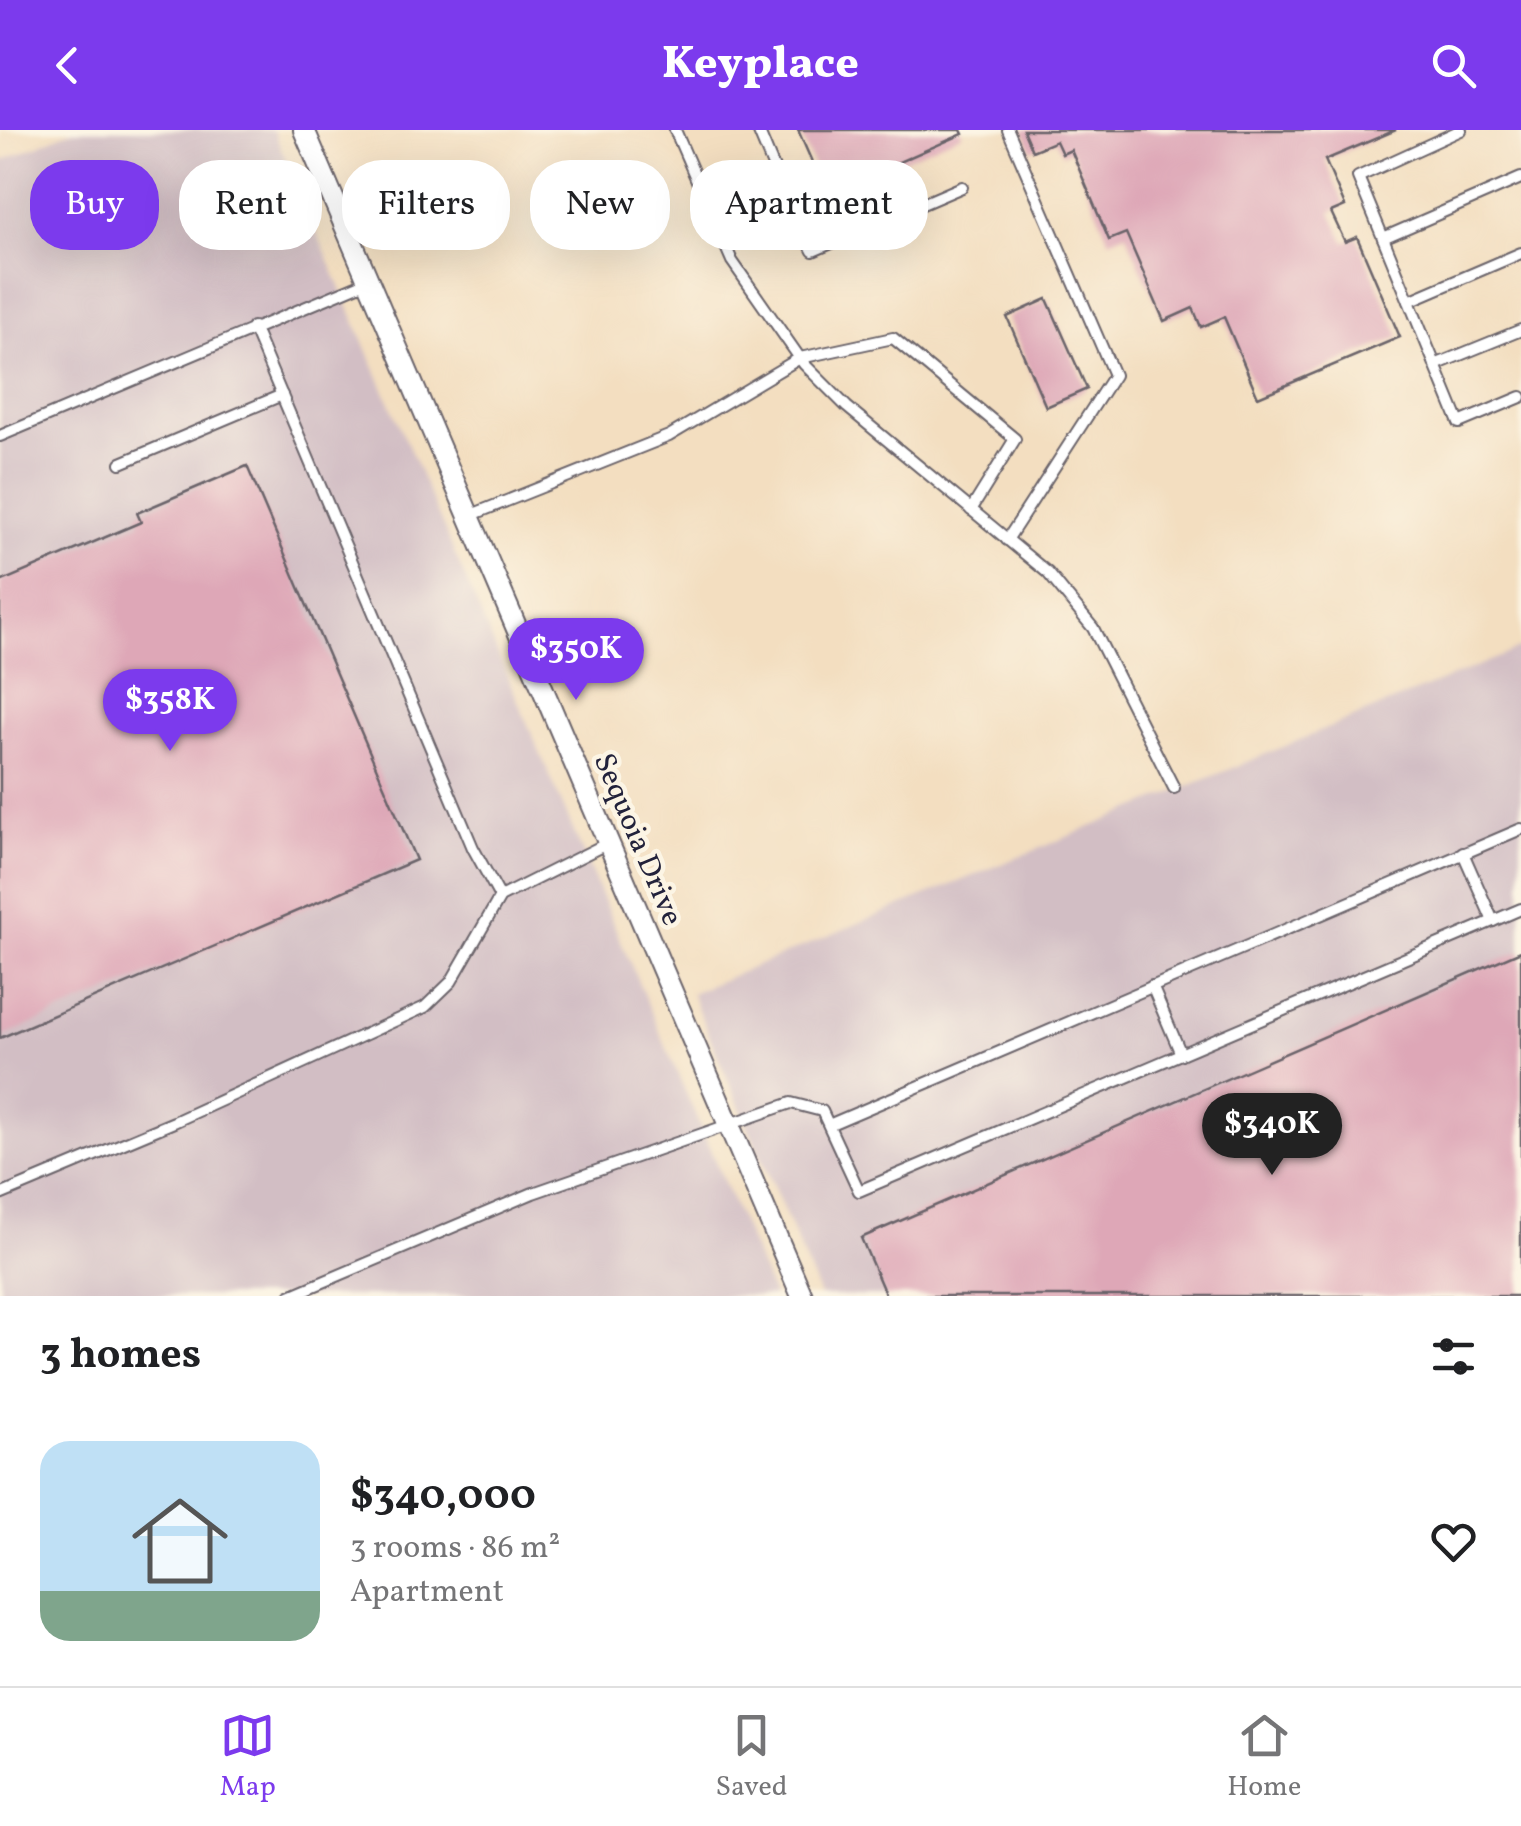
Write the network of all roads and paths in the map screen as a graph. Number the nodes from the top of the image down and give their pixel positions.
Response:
1 (304, 130) edge
2 (674, 130) edge
3 (758, 130) edge
4 (1008, 130) edge
5 (1461, 130) edge
6 (770, 160) edge
7 (690, 166) edge
8 (1521, 178) edge
9 (962, 187) dead end
10 (928, 202) edge
11 (1383, 238) junction
12 (727, 250) edge
13 (1521, 253) edge
14 (368, 281) junction
15 (1409, 301) junction
16 (252, 327) junction
17 (1521, 330) edge
18 (800, 358) junction
19 (1435, 366) junction
20 (282, 395) junction
21 (1521, 396) edge
22 (0, 436) edge
23 (121, 463) dead end
24 (970, 510) junction
25 (469, 516) junction
26 (1007, 540) junction
27 (1174, 788) dead end
28 (1521, 829) edge
29 (608, 843) junction
30 (1463, 854) junction
31 (500, 897) junction
32 (1521, 910) edge
33 (1493, 921) junction
34 (1152, 986) junction
35 (1181, 1054) junction
36 (831, 1124) junction
37 (730, 1127) junction
38 (0, 1195) edge
39 (290, 1296) edge
40 (802, 1296) edge

1 - 14 street, Sequoia Drive
2 - 7 lane
3 - 6 lane
4 - 26 lane
5 - 11 lane
8 - 11 lane
9 - 10 lane
11 - 15 lane
12 - 18 lane
13 - 15 lane
14 - 16 lane
14 - 25 street, Sequoia Drive
15 - 19 lane
16 - 20 lane
16 - 22 lane
17 - 19 lane
18 - 24 lane
18 - 24 lane
18 - 25 lane
19 - 21 lane
20 - 23 lane
20 - 31 lane
24 - 26 lane
25 - 29 street, Sequoia Drive
26 - 27 lane
28 - 30 lane
29 - 31 lane
29 - 37 street, Sequoia Drive
30 - 33 lane
30 - 34 lane
31 - 38 lane
32 - 33 lane
33 - 35 lane
34 - 35 lane
34 - 36 lane
35 - 36 lane
36 - 37 lane
37 - 39 lane
37 - 40 street, Sequoia Drive

